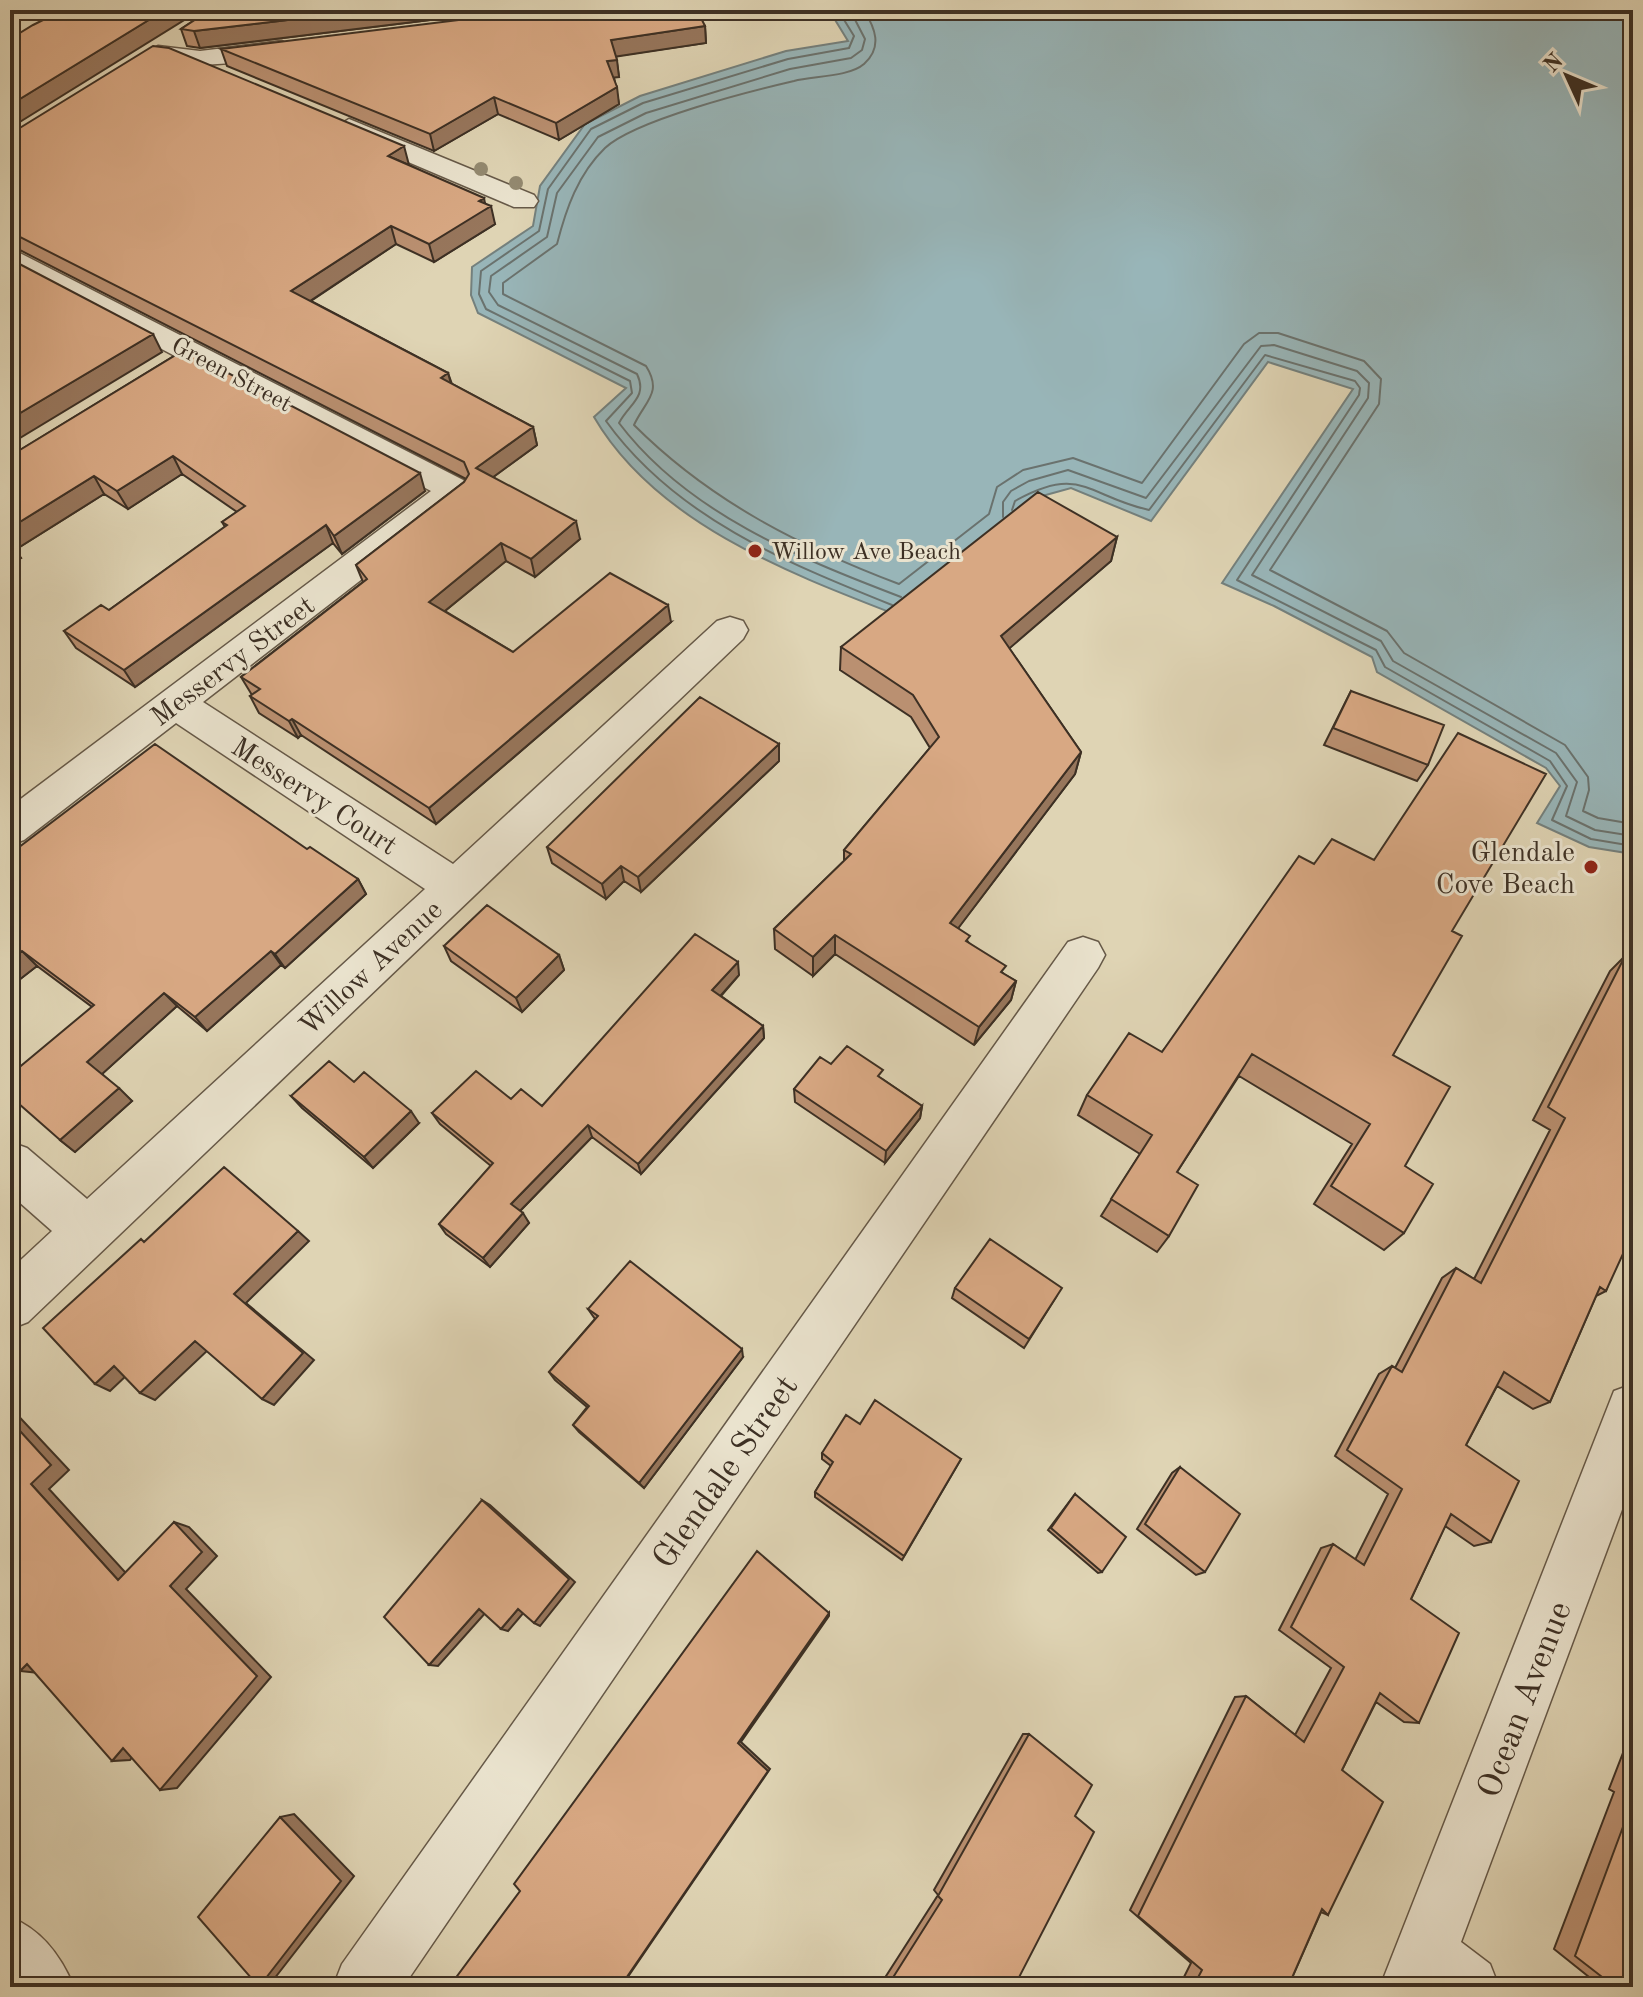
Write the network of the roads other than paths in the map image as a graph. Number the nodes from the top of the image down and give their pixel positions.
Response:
1 (307, 45) edge
2 (173, 48) junction
3 (131, 69) edge
4 (228, 77) edge
5 (332, 120) edge
6 (524, 201) dead end
7 (10, 257) edge
8 (455, 490) joint
9 (730, 630) dead end
10 (175, 703) junction
11 (10, 829) edge
12 (455, 887) junction
13 (1083, 955) dead end
14 (10, 1164) edge
15 (88, 1231) junction
16 (10, 1304) edge
17 (1633, 1410) edge
18 (10, 1949) edge
19 (1435, 1976) edge
20 (42, 1987) edge
21 (365, 1987) edge

1 - 2 street
2 - 3 street
2 - 4 street
5 - 6 street
7 - 8 street, Green Street
8 - 10 street, Messervy Street
9 - 12 street, Willow Avenue
10 - 11 street, Messervy Street
10 - 12 street, Messervy Court
12 - 15 street, Willow Avenue
13 - 21 street, Glendale Street
14 - 15 street
15 - 16 street, Willow Avenue
17 - 19 street, Ocean Avenue
18 - 20 street

